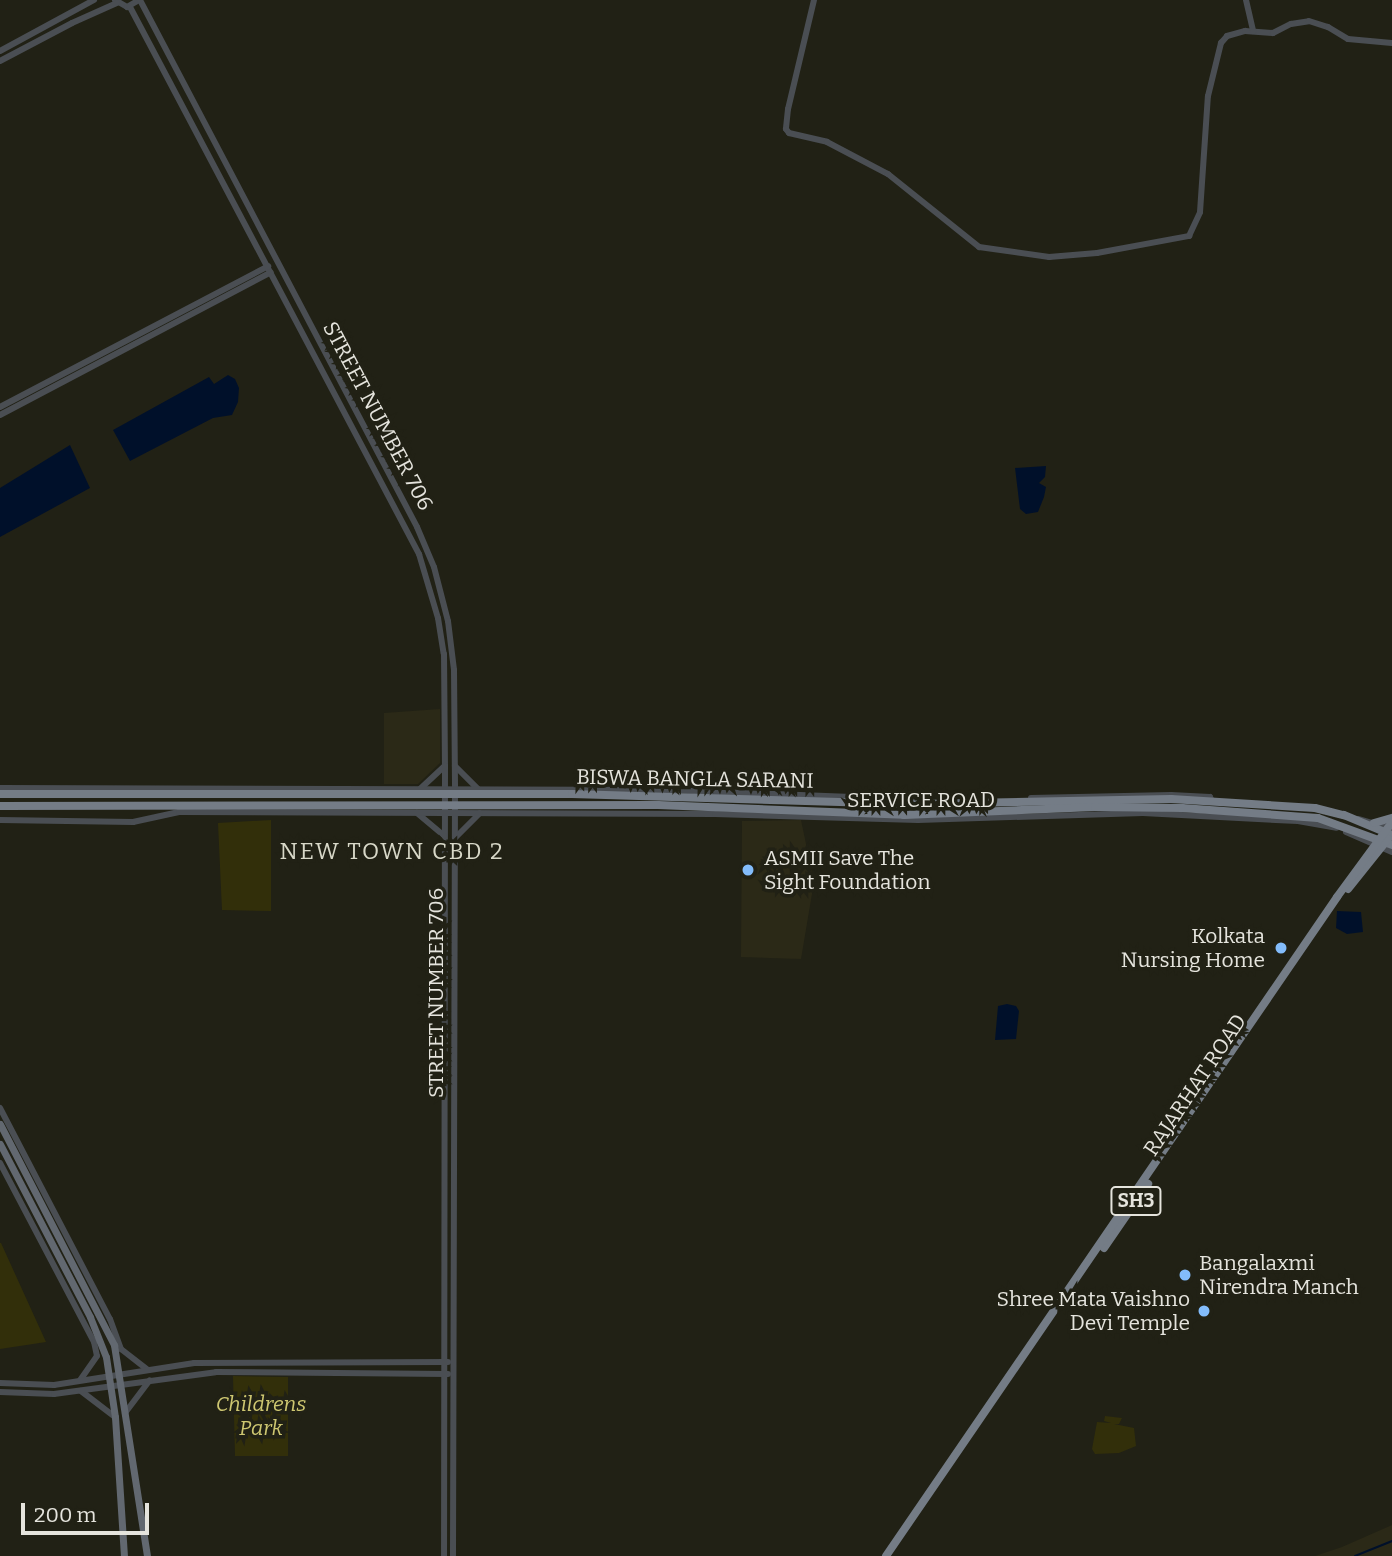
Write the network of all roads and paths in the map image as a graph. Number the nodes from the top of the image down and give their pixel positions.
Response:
1 (94, 0) edge
2 (139, 0) edge
3 (814, 0) edge
4 (1246, 0) edge
5 (116, 1) edge
6 (130, 7) junction
7 (1252, 31) junction
8 (1392, 43) edge
9 (0, 51) edge
10 (0, 61) edge
11 (270, 269) junction
12 (0, 407) edge
13 (0, 415) edge
14 (445, 766) junction
15 (455, 766) junction
16 (0, 788) edge
17 (420, 789) junction
18 (478, 789) junction
19 (18, 791) junction
20 (150, 792) junction
21 (444, 792) junction
22 (455, 792) junction
23 (0, 794) edge
24 (1006, 803) junction
25 (917, 804) junction
26 (0, 806) edge
27 (444, 809) junction
28 (455, 809) junction
29 (415, 811) junction
30 (481, 812) junction
31 (1003, 816) junction
32 (0, 820) edge
33 (1356, 820) junction
34 (1374, 823) joint
35 (1388, 834) edge
36 (444, 836) junction
37 (454, 839) junction
38 (1392, 852) edge
39 (0, 1108) edge
40 (0, 1124) edge
41 (0, 1144) edge
42 (0, 1163) edge
43 (64, 1245) junction
44 (75, 1250) junction
45 (50, 1254) junction
46 (60, 1258) junction
47 (444, 1362) junction
48 (454, 1362) junction
49 (148, 1370) junction
50 (120, 1374) junction
51 (444, 1374) junction
52 (454, 1374) junction
53 (109, 1376) junction
54 (80, 1380) junction
55 (149, 1380) junction
56 (0, 1382) edge
57 (121, 1385) junction
58 (111, 1386) junction
59 (81, 1391) junction
60 (0, 1392) edge
61 (125, 1413) junction
62 (115, 1417) junction
63 (124, 1556) edge
64 (147, 1556) edge
65 (444, 1556) edge
66 (453, 1556) edge
67 (888, 1556) edge

1 - 9 street
2 - 6 street
2 - 15 street, STREET NUMBER 706
3 - 7 street
4 - 7 street
5 - 6 street
5 - 10 street
6 - 11 street, STREET NUMBER 706
7 - 8 street
11 - 12 street
11 - 13 street
11 - 14 street, STREET NUMBER 706
14 - 17 street
14 - 21 street, STREET NUMBER 706
15 - 18 street
15 - 22 street, STREET NUMBER 706
16 - 19 street
17 - 20 street
17 - 21 street
18 - 22 street
18 - 25 street
19 - 20 main road, BISWA BANGLA SARANI
19 - 23 main road, BISWA BANGLA SARANI
20 - 21 main road, BISWA BANGLA SARANI
21 - 22 main road, BISWA BANGLA SARANI
21 - 27 street, STREET NUMBER 706
22 - 25 main road, BISWA BANGLA SARANI
22 - 28 street, STREET NUMBER 706
24 - 25 main road, BISWA BANGLA SARANI
24 - 31 street
24 - 33 main road, BISWA BANGLA SARANI
26 - 27 main road, BISWA BANGLA SARANI
27 - 28 main road, BISWA BANGLA SARANI
27 - 29 street
27 - 36 street, STREET NUMBER 706
28 - 30 street, SERVICE ROAD
28 - 31 main road, BISWA BANGLA SARANI
28 - 37 street, STREET NUMBER 706
29 - 32 street
29 - 36 street
30 - 31 street, SERVICE ROAD
30 - 37 street
31 - 35 main road, BISWA BANGLA SARANI
33 - 34 street
33 - 35 main road, BISWA BANGLA SARANI
34 - 35 main road
35 - 38 street
35 - 67 main road, RAJARHAT ROAD / SH3
36 - 47 street, STREET NUMBER 706
37 - 48 street, STREET NUMBER 706
39 - 44 street
40 - 43 main road
41 - 46 main road
42 - 45 street
43 - 44 main road
43 - 50 main road
44 - 49 street
45 - 46 main road
45 - 54 street
46 - 53 main road
47 - 48 street
47 - 49 street
47 - 51 street, STREET NUMBER 706
48 - 52 street, STREET NUMBER 706
49 - 50 street
50 - 53 street
50 - 57 main road
51 - 52 street
51 - 55 street
51 - 65 street, STREET NUMBER 706
52 - 66 street, STREET NUMBER 706
53 - 54 street
53 - 58 main road
54 - 56 street
55 - 57 street
55 - 61 street
57 - 58 street
57 - 61 main road
58 - 59 street
58 - 62 main road
59 - 60 street
59 - 62 street
61 - 64 main road
62 - 63 main road

